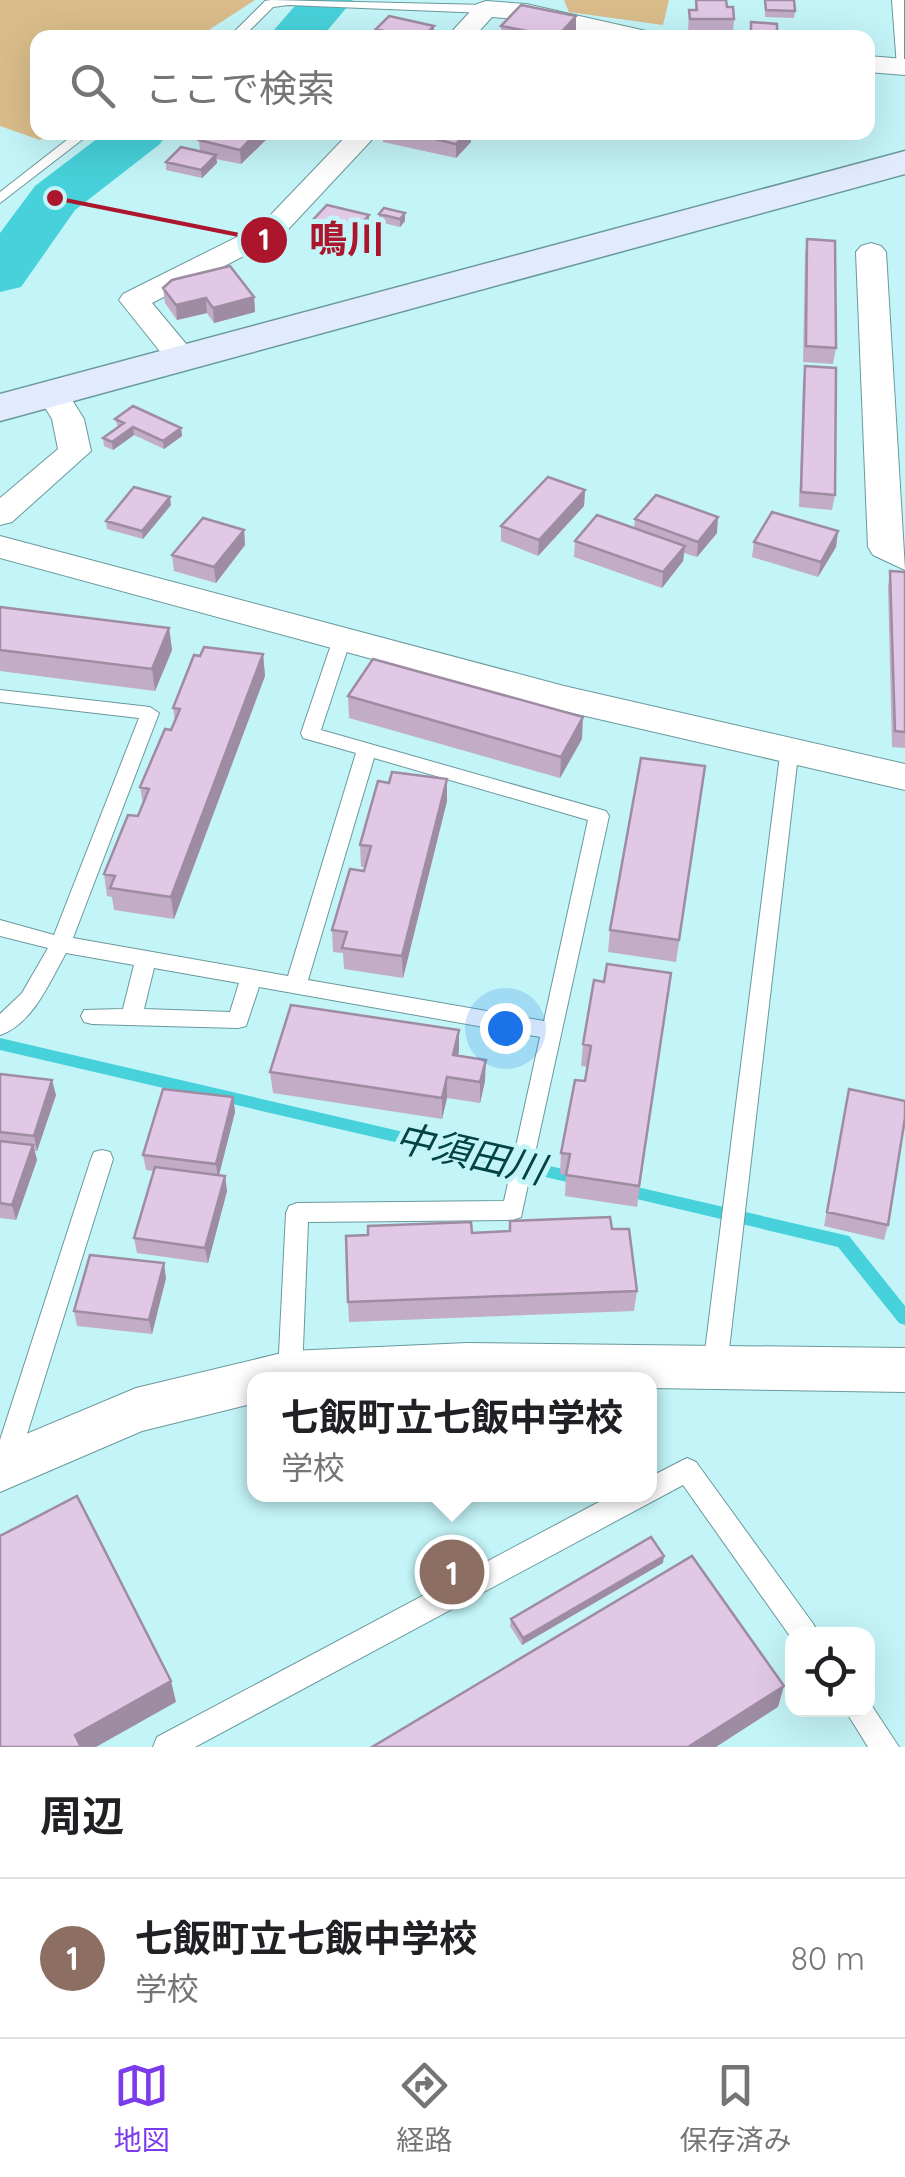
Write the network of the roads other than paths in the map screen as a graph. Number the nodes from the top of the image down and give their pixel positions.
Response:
1 (898, 0) edge
2 (310, 2) edge
3 (355, 2) edge
4 (486, 9) junction
5 (242, 30) edge
6 (466, 30) edge
7 (609, 30) edge
8 (875, 65) edge
9 (904, 67) edge
10 (76, 140) edge
11 (358, 140) edge
12 (905, 162) edge
13 (0, 199) edge
14 (871, 252) dead end
15 (181, 357) junction
16 (53, 394) junction
17 (0, 408) edge
18 (0, 515) edge
19 (0, 548) edge
20 (905, 558) edge
21 (342, 639) junction
22 (0, 696) edge
23 (366, 749) junction
24 (789, 755) junction
25 (905, 777) edge
26 (0, 928) edge
27 (60, 944) junction
28 (146, 960) junction
29 (251, 978) junction
30 (296, 986) junction
31 (92, 1016) dead end
32 (132, 1017) junction
33 (0, 1027) edge
34 (552, 1031) junction
35 (102, 1159) dead end
36 (715, 1368) junction
37 (905, 1370) edge
38 (270, 1372) edge
39 (354, 1372) edge
40 (247, 1383) edge
41 (2, 1468) edge
42 (657, 1486) edge
43 (625, 1502) edge
44 (799, 1627) edge
45 (863, 1717) edge
46 (167, 1747) edge
47 (885, 1747) edge

1 - 9 lane
2 - 3 lane
2 - 5 lane
3 - 4 lane
4 - 6 street
4 - 7 street
8 - 9 street
10 - 13 lane
11 - 15 street
12 - 15 street
14 - 20 street
15 - 16 street
16 - 17 street
16 - 18 street
19 - 21 street
21 - 23 lane
21 - 24 street
22 - 27 lane
23 - 30 lane
23 - 34 lane
24 - 25 street
24 - 36 lane
26 - 27 lane
27 - 28 lane
27 - 33 lane
28 - 29 lane
28 - 32 lane
29 - 30 lane
29 - 32 lane
30 - 34 lane
31 - 32 lane
34 - 38 lane
35 - 41 lane
36 - 37 street
36 - 39 street
40 - 41 street
42 - 44 lane
43 - 46 lane
45 - 47 lane

